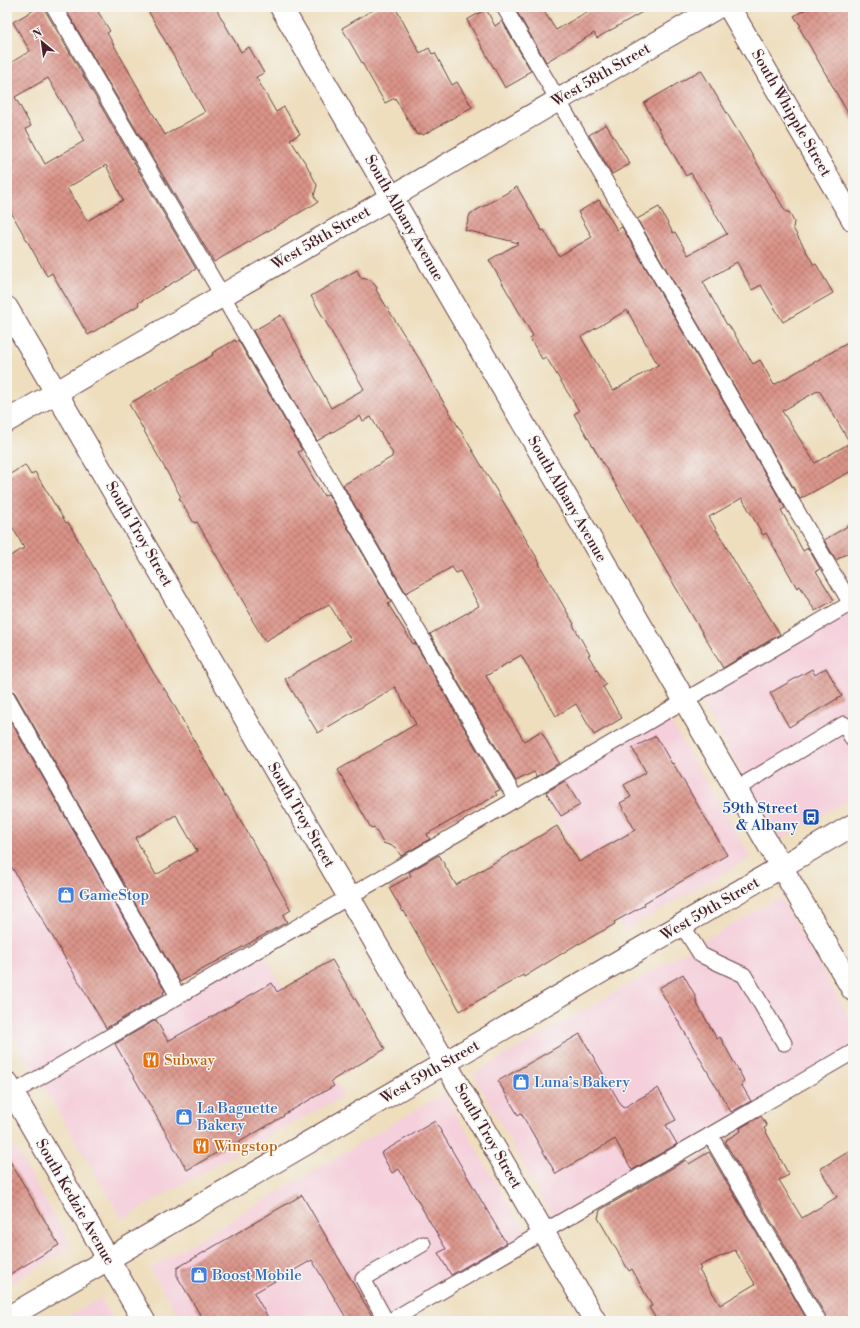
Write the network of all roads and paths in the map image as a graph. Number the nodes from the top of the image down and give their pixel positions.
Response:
1 (54, 7) edge
2 (281, 7) edge
3 (504, 7) edge
4 (718, 7) edge
5 (729, 7) edge
6 (558, 100) junction
7 (392, 197) junction
8 (853, 220) edge
9 (222, 296) junction
10 (7, 308) edge
11 (57, 393) junction
12 (7, 421) edge
13 (852, 603) edge
14 (7, 697) edge
15 (684, 701) junction
16 (853, 740) edge
17 (736, 789) junction
18 (516, 799) junction
19 (853, 825) edge
20 (781, 867) junction
21 (349, 897) junction
22 (682, 925) junction
23 (853, 990) edge
24 (178, 996) junction
25 (784, 1043) dead end
26 (853, 1052) edge
27 (445, 1063) junction
28 (10, 1088) edge
29 (710, 1135) junction
30 (543, 1232) junction
31 (423, 1244) dead end
32 (108, 1259) junction
33 (7, 1318) edge
34 (144, 1321) edge
35 (386, 1321) edge
36 (390, 1321) edge
37 (595, 1321) edge
38 (818, 1321) edge

1 - 9 lane
2 - 7 street, South Albany Avenue
3 - 6 lane
4 - 6 street, West 58th Street
5 - 8 street, South Whipple Street
6 - 7 street, West 58th Street
6 - 13 lane
7 - 9 street, West 58th Street
7 - 15 street, South Albany Avenue
9 - 11 street, West 58th Street
9 - 18 lane
10 - 11 street, South Troy Street
11 - 12 street, West 58th Street
11 - 21 street, South Troy Street
13 - 15 lane
14 - 24 lane
15 - 17 street, South Albany Avenue
15 - 18 lane
16 - 17 lane
17 - 20 street, South Albany Avenue
18 - 21 lane
19 - 20 street, West 59th Street
20 - 22 street, West 59th Street
20 - 23 street, South Albany Avenue
21 - 24 lane
21 - 27 street, South Troy Street
22 - 25 lane
22 - 27 street, West 59th Street
24 - 28 lane
26 - 29 lane
27 - 30 street, South Troy Street
27 - 32 street, West 59th Street
28 - 32 street, South Kedzie Avenue
29 - 30 lane
29 - 38 lane
30 - 36 lane
30 - 37 street, South Troy Street
31 - 35 lane
32 - 33 street, West 59th Street
32 - 34 street, South Kedzie Avenue

